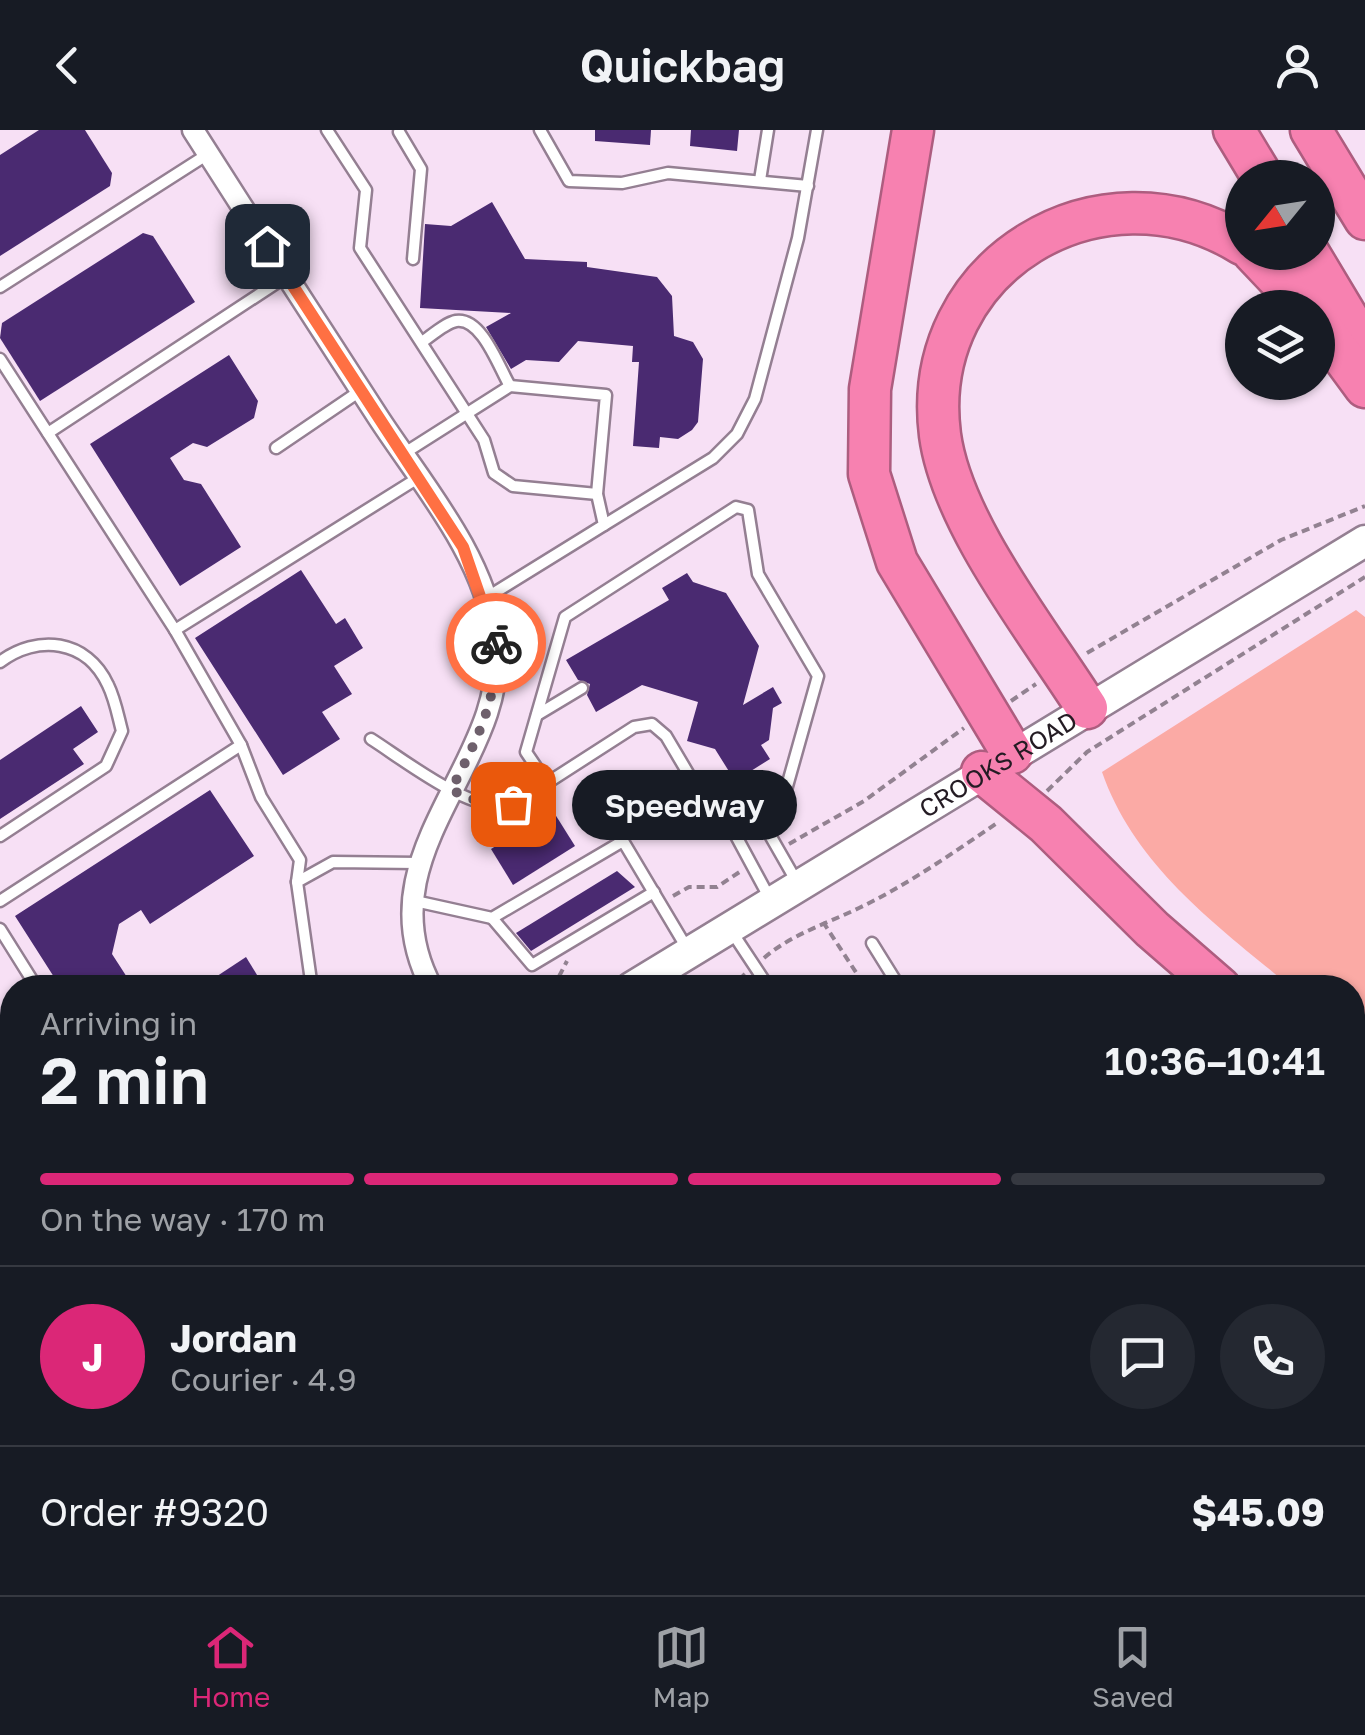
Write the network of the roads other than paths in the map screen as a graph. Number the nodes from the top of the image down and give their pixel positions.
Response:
1 (192, 130) edge
2 (327, 130) edge
3 (540, 130) edge
4 (768, 130) edge
5 (817, 130) edge
6 (912, 130) edge
7 (1234, 130) edge
8 (1312, 130) edge
9 (400, 131) edge
10 (208, 154) junction
11 (1252, 160) edge
12 (760, 180) junction
13 (808, 186) junction
14 (1365, 220) edge
15 (1225, 236) edge
16 (413, 259) dead end
17 (1270, 270) edge
18 (1319, 270) edge
19 (287, 276) junction
20 (0, 288) edge
21 (1289, 290) edge
22 (422, 342) junction
23 (1335, 346) edge
24 (1365, 347) edge
25 (0, 359) edge
26 (510, 386) junction
27 (1365, 387) edge
28 (361, 390) junction
29 (467, 412) junction
30 (48, 433) junction
31 (276, 448) dead end
32 (402, 454) junction
33 (418, 478) junction
34 (597, 494) junction
35 (604, 525) junction
36 (1365, 542) edge
37 (484, 599) junction
38 (175, 630) junction
39 (0, 662) edge
40 (582, 688) dead end
41 (1087, 708) junction
42 (537, 715) junction
43 (371, 739) dead end
44 (241, 745) junction
45 (997, 763) junction
46 (547, 782) junction
47 (451, 790) junction
48 (759, 816) junction
49 (736, 834) junction
50 (0, 836) edge
51 (418, 863) junction
52 (296, 882) junction
53 (798, 884) junction
54 (654, 892) junction
55 (0, 900) edge
56 (771, 900) junction
57 (415, 901) junction
58 (492, 918) junction
59 (728, 927) junction
60 (0, 929) edge
61 (872, 943) dead end
62 (680, 967) edge
63 (29, 975) edge
64 (310, 975) edge
65 (427, 975) edge
66 (760, 975) edge
67 (892, 975) edge
68 (1205, 975) edge

1 - 10 street
2 - 22 lane
3 - 12 lane
4 - 12 lane
5 - 13 lane
6 - 45 highway
7 - 11 highway
8 - 14 highway
9 - 16 lane
10 - 19 street
10 - 20 lane
12 - 13 lane
13 - 35 lane
15 - 41 highway
17 - 21 highway
18 - 24 highway
19 - 28 street
19 - 30 lane
22 - 26 lane
22 - 29 lane
23 - 27 highway
25 - 30 lane
26 - 29 lane
26 - 34 lane
28 - 31 lane
28 - 32 street
29 - 32 lane
29 - 34 lane
30 - 38 lane
32 - 33 street
33 - 37 street
33 - 38 lane
34 - 35 lane
35 - 37 lane
36 - 41 main road, CROOKS ROAD
37 - 47 street
38 - 44 lane
39 - 50 lane
40 - 42 lane
41 - 45 main road, CROOKS ROAD
42 - 46 lane
42 - 48 lane
43 - 47 lane
44 - 52 lane
44 - 55 lane
45 - 53 main road, CROOKS ROAD
45 - 68 highway
46 - 47 lane
46 - 49 lane
47 - 51 street
48 - 49 lane
48 - 53 lane
49 - 56 lane
51 - 52 lane
51 - 57 street
52 - 64 lane
53 - 56 main road, CROOKS ROAD
54 - 58 lane
54 - 58 lane
54 - 62 lane
56 - 59 main road, CROOKS ROAD
57 - 58 lane
57 - 65 street
59 - 62 main road, CROOKS ROAD
59 - 66 lane
60 - 63 lane
61 - 67 lane

